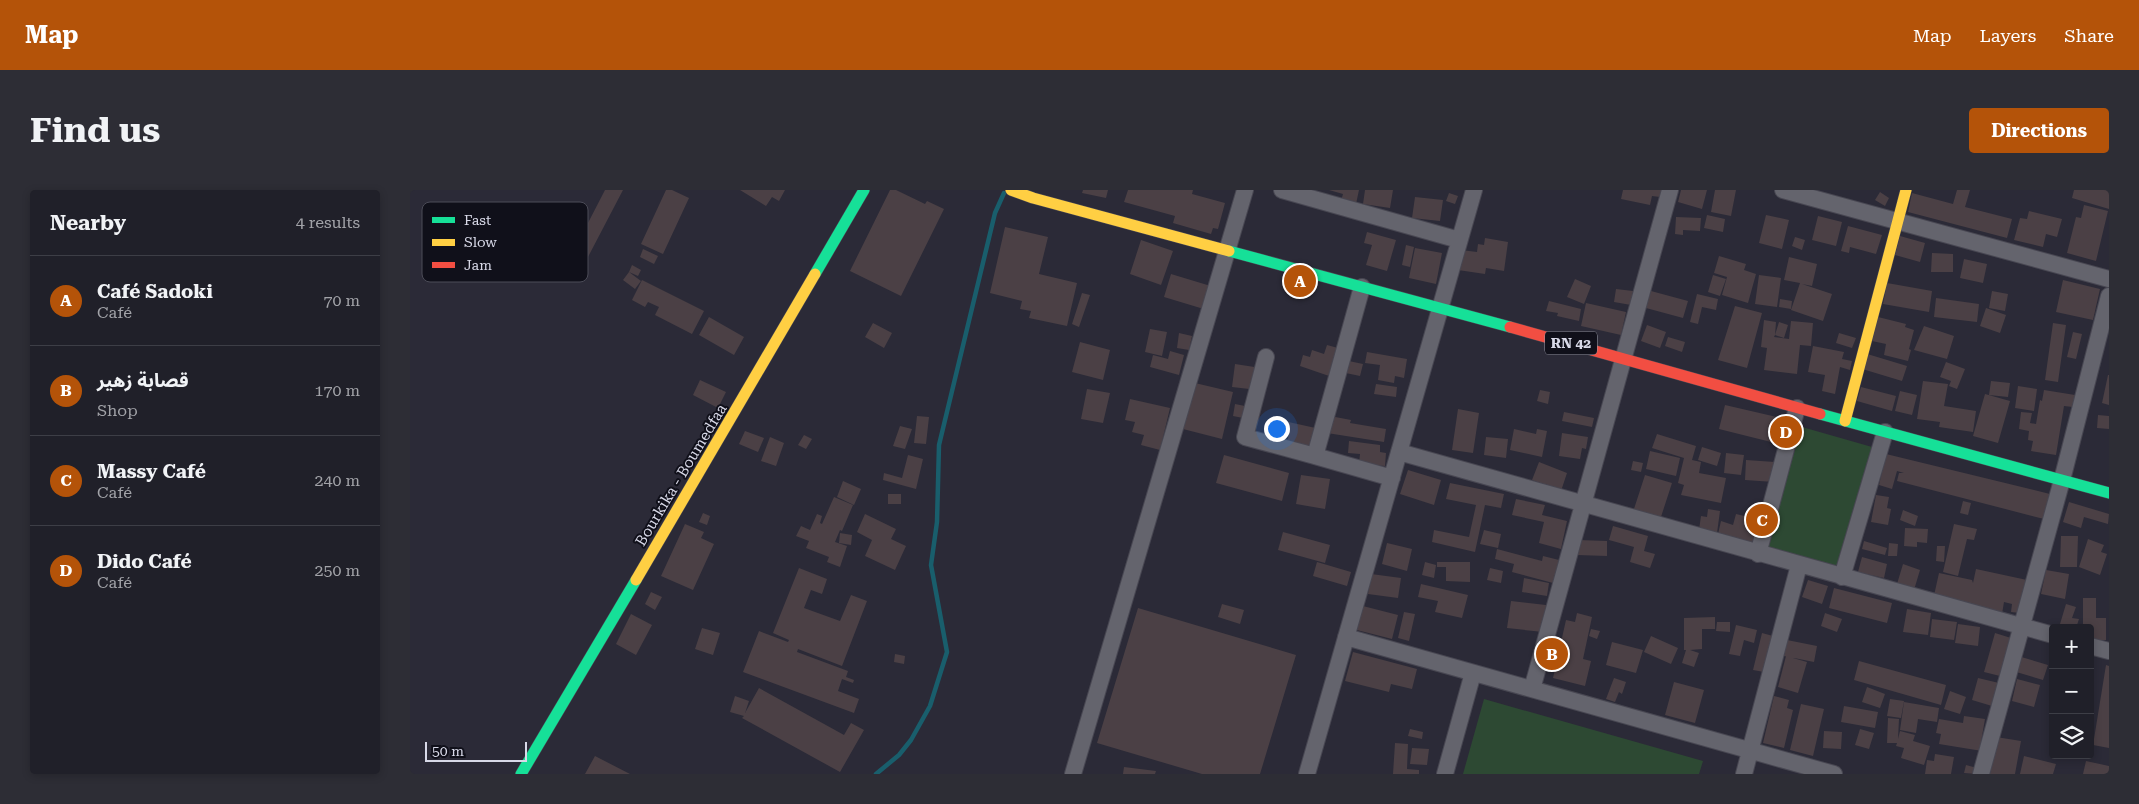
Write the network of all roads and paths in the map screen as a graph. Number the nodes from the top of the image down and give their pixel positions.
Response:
1 (864, 190) edge
2 (1011, 190) edge
3 (1245, 190) edge
4 (1282, 190) edge
5 (1474, 190) edge
6 (1670, 190) edge
7 (1783, 190) edge
8 (1906, 190) edge
9 (1042, 196) edge
10 (1896, 222) junction
11 (1459, 240) junction
12 (1228, 252) junction
13 (2109, 279) edge
14 (1362, 287) junction
15 (2109, 296) edge
16 (1441, 308) junction
17 (1266, 357) dead end
18 (1624, 358) junction
19 (1797, 408) junction
20 (1845, 421) junction
21 (1885, 432) junction
22 (1399, 452) junction
23 (1315, 456) junction
24 (1392, 478) junction
25 (2062, 480) junction
26 (2109, 493) edge
27 (1582, 504) junction
28 (1758, 554) junction
29 (1799, 565) junction
30 (1842, 577) junction
31 (2022, 627) junction
32 (2049, 634) edge
33 (1346, 637) junction
34 (2094, 647) edge
35 (2109, 651) edge
36 (1473, 673) junction
37 (1532, 690) junction
38 (1751, 750) junction
39 (521, 774) edge
40 (1073, 774) edge
41 (1307, 774) edge
42 (1445, 774) edge
43 (1744, 774) edge
44 (1834, 774) edge
45 (1981, 774) edge

1 - 39 main road, Bourkika - Boumedfaa
2 - 9 main road, RN 42
3 - 12 street
4 - 11 street
5 - 11 street
6 - 18 street
7 - 10 street
8 - 10 main road
9 - 12 main road, RN 42
10 - 13 street
10 - 20 main road
11 - 16 street
12 - 14 main road, RN 42
12 - 40 street
14 - 16 main road, RN 42
14 - 23 street
15 - 25 street
16 - 18 main road, RN 42
16 - 22 street
17 - 23 street
18 - 19 main road, RN 42
18 - 27 street
19 - 20 main road, RN 42
19 - 28 street
20 - 21 main road, RN 42
21 - 25 main road, RN 42
21 - 30 street
22 - 24 street
22 - 27 street
23 - 24 street
24 - 33 street
25 - 26 main road, RN 42
25 - 31 street
27 - 28 street
27 - 37 street
28 - 29 street
29 - 30 street
29 - 38 street
30 - 31 street
31 - 32 street
31 - 45 street
33 - 36 street
33 - 41 street
34 - 35 street
36 - 37 street
36 - 42 street
37 - 38 street
38 - 43 street
38 - 44 street

